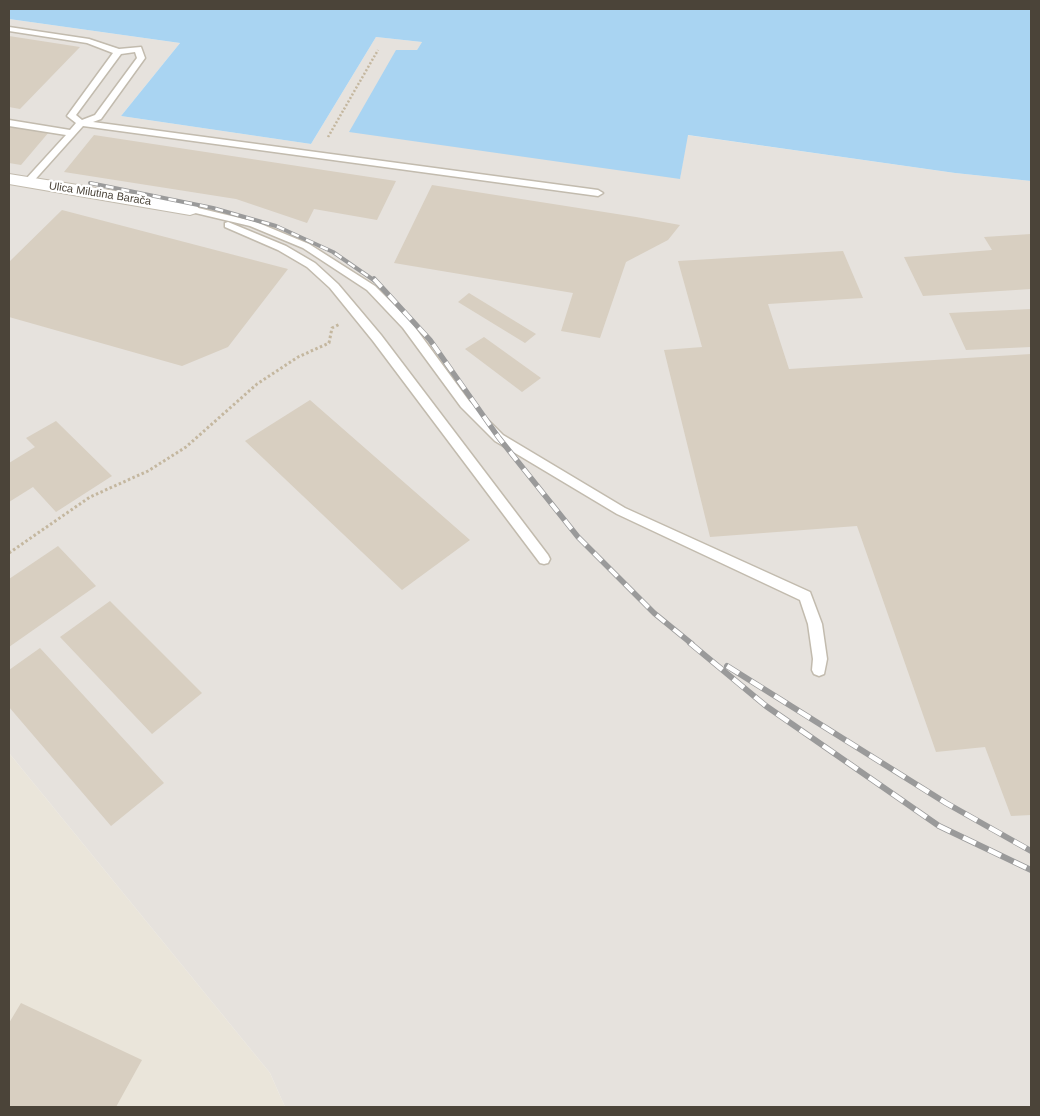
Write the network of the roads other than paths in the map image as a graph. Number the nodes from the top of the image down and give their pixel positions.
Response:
1 (9, 29) edge
2 (118, 52) junction
3 (9, 123) edge
4 (81, 123) junction
5 (72, 133) junction
6 (9, 179) edge
7 (28, 182) junction
8 (598, 193) dead end
9 (190, 208) junction
10 (544, 559) dead end
11 (819, 670) dead end

1 - 2 lane
2 - 4 lane
2 - 4 lane
3 - 5 lane
4 - 5 lane
4 - 8 lane
5 - 7 lane
6 - 7 street, Ulica Milutina Barača
7 - 9 street, Ulica Milutina Barača
9 - 10 lane
9 - 11 lane

